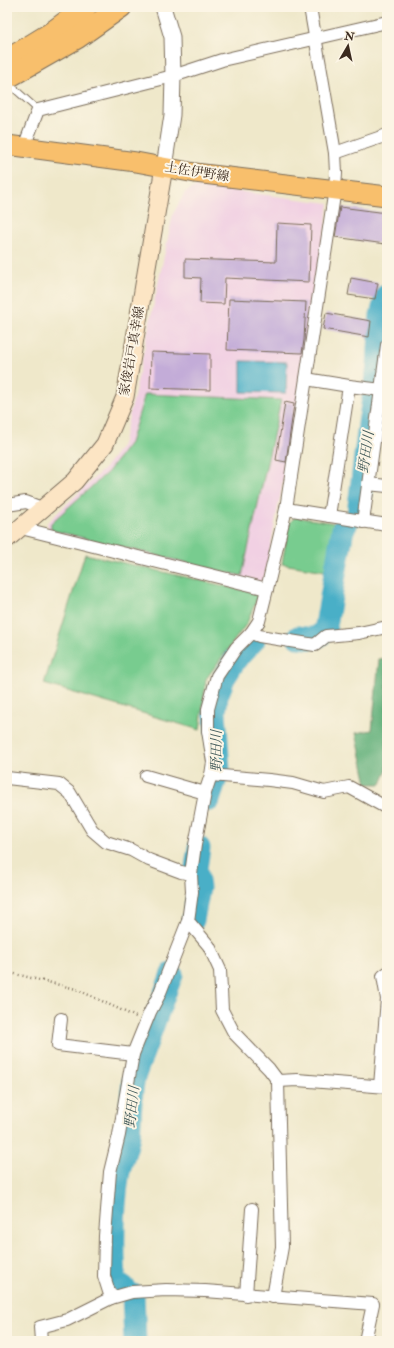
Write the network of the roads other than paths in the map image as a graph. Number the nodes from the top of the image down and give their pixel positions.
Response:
1 (86, 7) edge
2 (121, 7) edge
3 (163, 7) edge
4 (310, 7) edge
5 (387, 22) edge
6 (316, 39) junction
7 (7, 60) edge
8 (173, 76) junction
9 (7, 78) edge
10 (7, 82) edge
11 (38, 110) junction
12 (387, 135) edge
13 (15, 146) edge
14 (335, 153) junction
15 (164, 167) junction
16 (335, 190) junction
17 (387, 196) edge
18 (387, 345) edge
19 (306, 379) junction
20 (349, 386) junction
21 (382, 390) junction
22 (368, 484) junction
23 (387, 486) edge
24 (7, 505) edge
25 (42, 508) junction
26 (286, 509) junction
27 (329, 516) junction
28 (363, 522) junction
29 (387, 525) edge
30 (21, 528) junction
31 (7, 539) edge
32 (267, 590) junction
33 (387, 627) edge
34 (251, 633) junction
35 (212, 775) junction
36 (146, 776) dead end
37 (7, 778) edge
38 (205, 793) junction
39 (387, 808) edge
40 (191, 874) junction
41 (188, 921) junction
42 (387, 973) edge
43 (61, 1019) dead end
44 (133, 1054) junction
45 (278, 1082) junction
46 (383, 1086) edge
47 (252, 1209) dead end
48 (246, 1294) junction
49 (273, 1297) junction
50 (111, 1298) junction
51 (41, 1341) edge
52 (365, 1341) edge

1 - 7 highway
2 - 9 highway
3 - 8 street
4 - 6 street
5 - 6 street
6 - 8 street
6 - 14 street
8 - 11 street
8 - 15 street
10 - 11 lane
11 - 13 street
12 - 14 street
13 - 15 main road, 土佐伊野線
14 - 16 street
15 - 16 main road, 土佐伊野線
15 - 25 main road, 家俊岩戸真幸線
16 - 17 main road, 土佐伊野線
16 - 19 street
18 - 21 street
19 - 20 street
19 - 26 street
20 - 21 street
20 - 27 street
21 - 22 street
22 - 23 street
22 - 28 street
24 - 25 street
25 - 30 main road, 家俊岩戸真幸線
26 - 27 street
26 - 32 street
27 - 28 street
28 - 29 street
30 - 31 main road, 家俊岩戸真幸線
30 - 32 street
32 - 34 street
33 - 34 street
34 - 35 street
35 - 38 street
35 - 39 street
36 - 38 street
37 - 40 street
38 - 40 street
40 - 41 street
41 - 44 street
41 - 45 street
42 - 46 street
43 - 44 street
44 - 50 street
45 - 46 street
45 - 49 street
47 - 48 street
48 - 49 street
48 - 50 street
49 - 52 street
50 - 51 street

